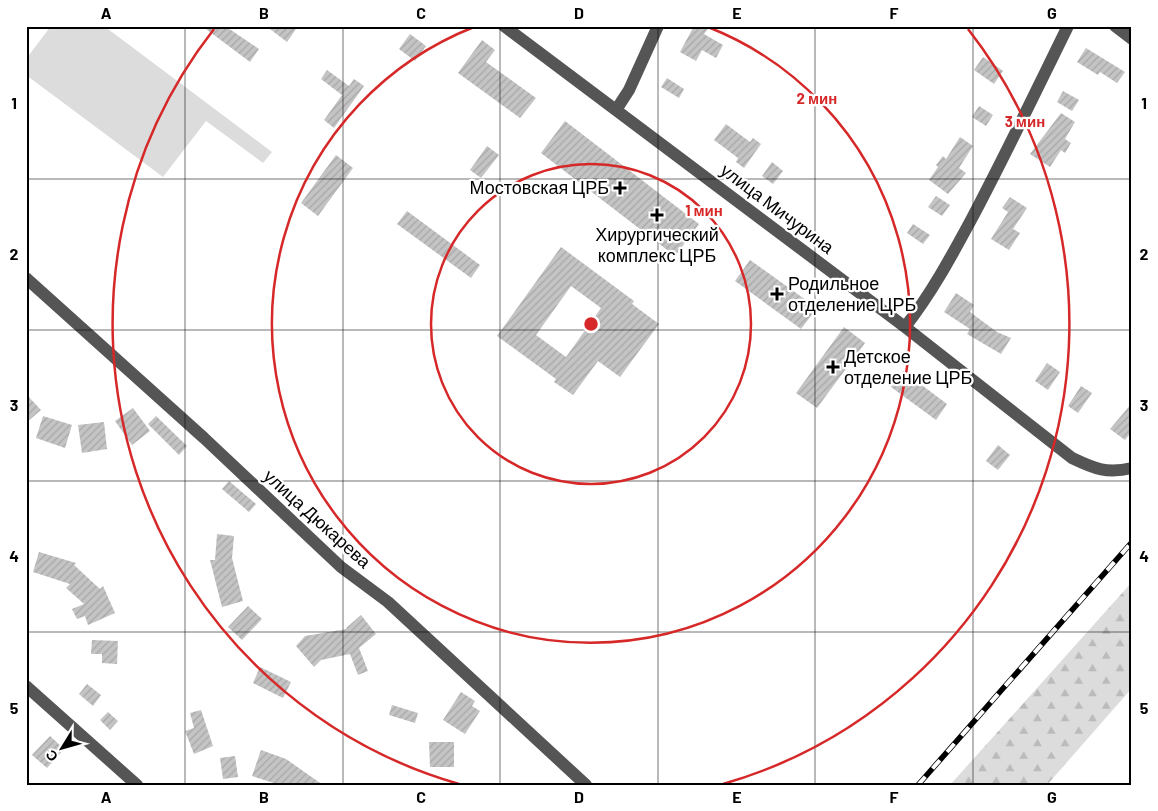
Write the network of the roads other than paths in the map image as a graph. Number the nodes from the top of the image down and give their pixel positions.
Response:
1 (504, 26) edge
2 (658, 26) edge
3 (1068, 26) edge
4 (1116, 26) edge
5 (1132, 39) edge
6 (616, 110) junction
7 (26, 278) edge
8 (905, 327) junction
9 (1132, 468) edge
10 (26, 686) edge
11 (137, 785) edge
12 (586, 785) edge

1 - 6 street, улица Мичурина
2 - 6 street
3 - 8 street
4 - 5 street
6 - 8 street, улица Мичурина
7 - 12 street, улица Дюкарева
8 - 9 street, улица Мичурина
10 - 11 street

